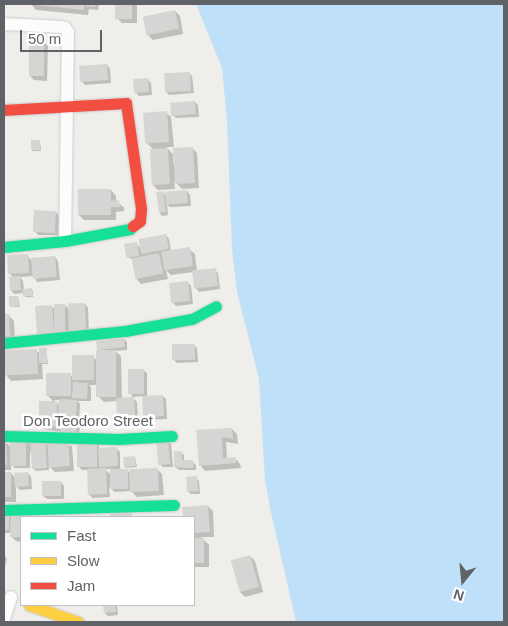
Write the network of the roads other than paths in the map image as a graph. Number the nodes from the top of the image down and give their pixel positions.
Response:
1 (4, 24) edge
2 (68, 106) junction
3 (4, 110) edge
4 (65, 241) junction
5 (4, 248) edge
6 (216, 306) dead end
7 (4, 343) edge
8 (4, 436) edge
9 (172, 436) dead end
10 (174, 505) dead end
11 (4, 510) edge
12 (12, 598) edge
13 (32, 606) edge
14 (4, 619) edge
15 (78, 622) edge

1 - 2 street
2 - 3 street
2 - 4 street
2 - 4 street
4 - 5 street
6 - 7 street
8 - 9 street, Don Teodoro Street
10 - 11 street
12 - 14 street
13 - 15 street

